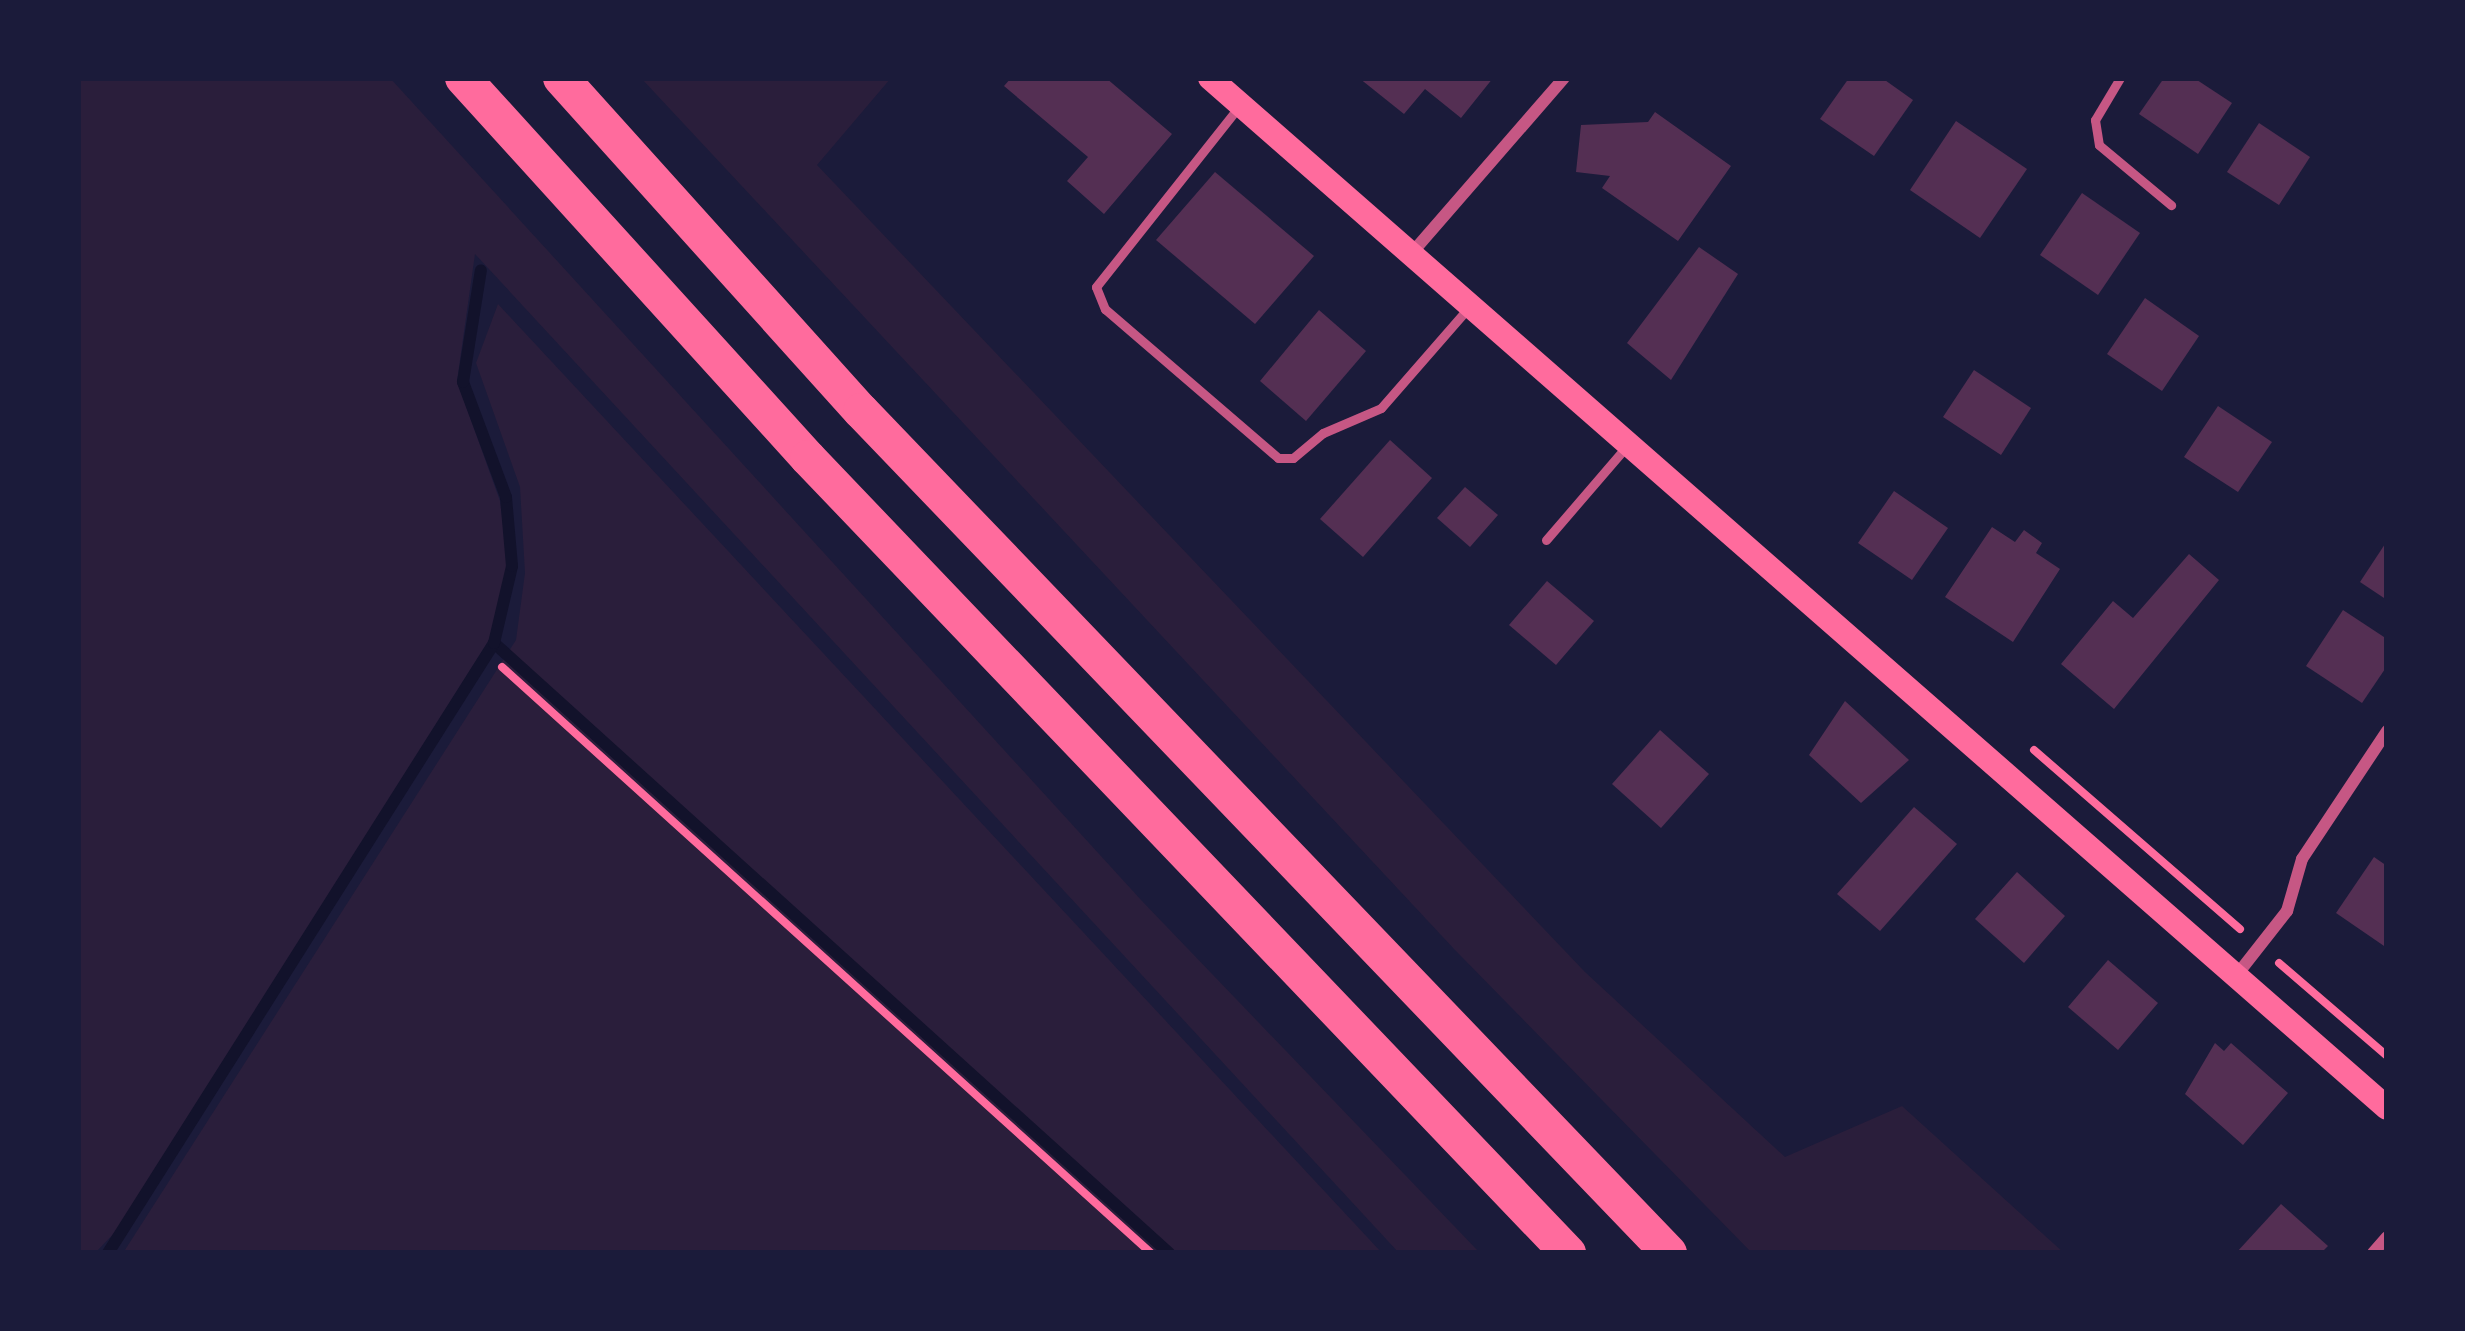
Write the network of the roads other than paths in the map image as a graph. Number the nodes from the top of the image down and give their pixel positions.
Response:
1 (463, 78) edge
2 (561, 78) edge
3 (1210, 78) edge
4 (1564, 78) edge
5 (2120, 78) edge
6 (1241, 104) junction
7 (2171, 205) dead end
8 (1411, 254) junction
9 (1470, 306) junction
10 (1628, 443) junction
11 (1546, 540) dead end
12 (2387, 731) edge
13 (2236, 976) junction
14 (2387, 1108) edge
15 (2387, 1238) edge
16 (1568, 1253) edge
17 (1669, 1253) edge
18 (2373, 1253) edge

1 - 16 highway
2 - 17 highway
3 - 6 main road
4 - 8 street
5 - 7 lane
6 - 8 main road
6 - 9 lane
8 - 9 main road
9 - 10 main road
10 - 11 lane
10 - 13 main road
12 - 13 street
13 - 14 main road
15 - 18 street

